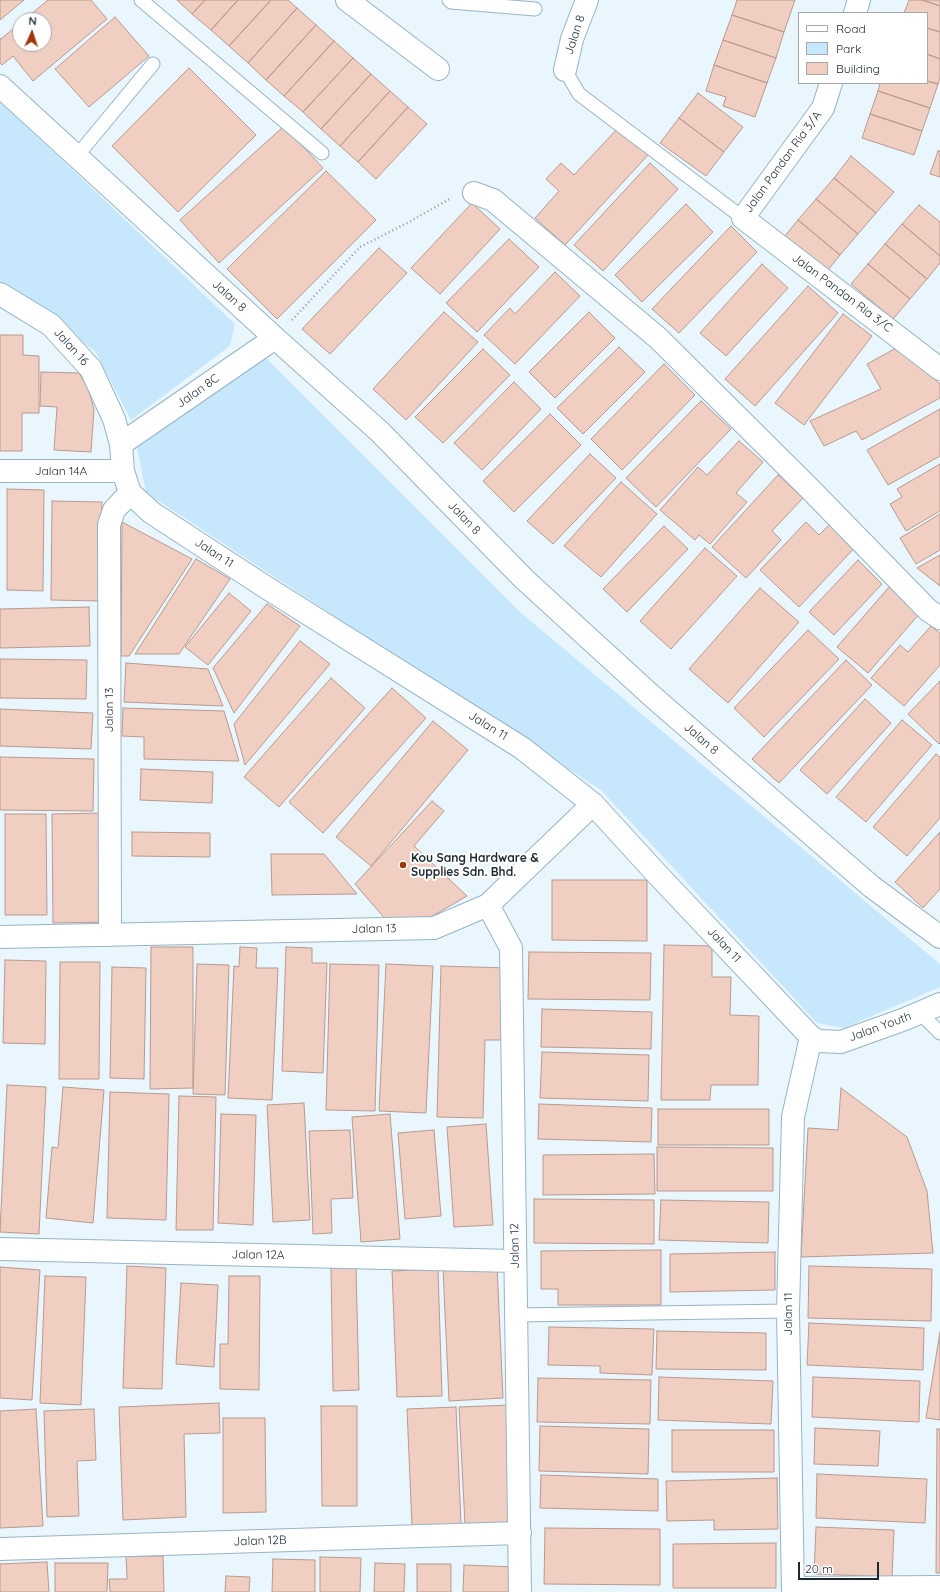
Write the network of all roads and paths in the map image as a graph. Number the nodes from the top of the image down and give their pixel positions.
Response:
1 (141, 0) edge
2 (347, 0) edge
3 (449, 0) edge
4 (587, 0) edge
5 (859, 0) edge
6 (535, 9) dead end
7 (855, 12) edge
8 (153, 64) dead end
9 (438, 68) dead end
10 (565, 70) joint
11 (831, 84) edge
12 (0, 86) edge
13 (322, 153) dead end
14 (76, 157) junction
15 (474, 193) joint
16 (742, 218) junction
17 (0, 294) edge
18 (275, 338) junction
19 (939, 365) edge
20 (121, 444) junction
21 (0, 471) edge
22 (123, 471) junction
23 (130, 493) junction
24 (940, 618) edge
25 (593, 804) junction
26 (488, 905) junction
27 (110, 935) junction
28 (0, 937) edge
29 (940, 937) edge
30 (940, 1004) edge
31 (920, 1013) junction
32 (940, 1033) edge
33 (815, 1039) junction
34 (0, 1249) edge
35 (515, 1261) junction
36 (788, 1312) junction
37 (516, 1315) junction
38 (520, 1533) junction
39 (0, 1549) edge
40 (940, 1587) edge
41 (793, 1590) edge
42 (520, 1592) edge

1 - 13 lane
2 - 9 street
3 - 6 lane
4 - 10 street, Jalan 8
5 - 7 street
8 - 14 lane
10 - 16 lane
11 - 16 street, Jalan Pandan Ria 3/A
12 - 14 street, Jalan 8
14 - 18 street, Jalan 8
15 - 18 path
15 - 24 street
16 - 19 street, Jalan Pandan Ria 3/C
17 - 20 street, Jalan 16
18 - 20 street, Jalan 8C
18 - 29 street, Jalan 8
20 - 22 street, Jalan 16
21 - 22 street, Jalan 14A
22 - 23 street
23 - 25 street, Jalan 11
23 - 27 street, Jalan 13
25 - 26 street, Jalan 13
25 - 33 street, Jalan 11
26 - 27 street, Jalan 13
26 - 35 street, Jalan 12
27 - 28 street, Jalan 13
30 - 31 street, Jalan Youth
31 - 32 lane
31 - 33 street, Jalan Youth
33 - 36 street, Jalan 11
34 - 35 street, Jalan 12A
35 - 37 street, Jalan 12
36 - 37 lane
36 - 41 street, Jalan 11
37 - 38 street, Jalan 12
38 - 39 street, Jalan 12B
38 - 42 street, Jalan 12
40 - 41 street

